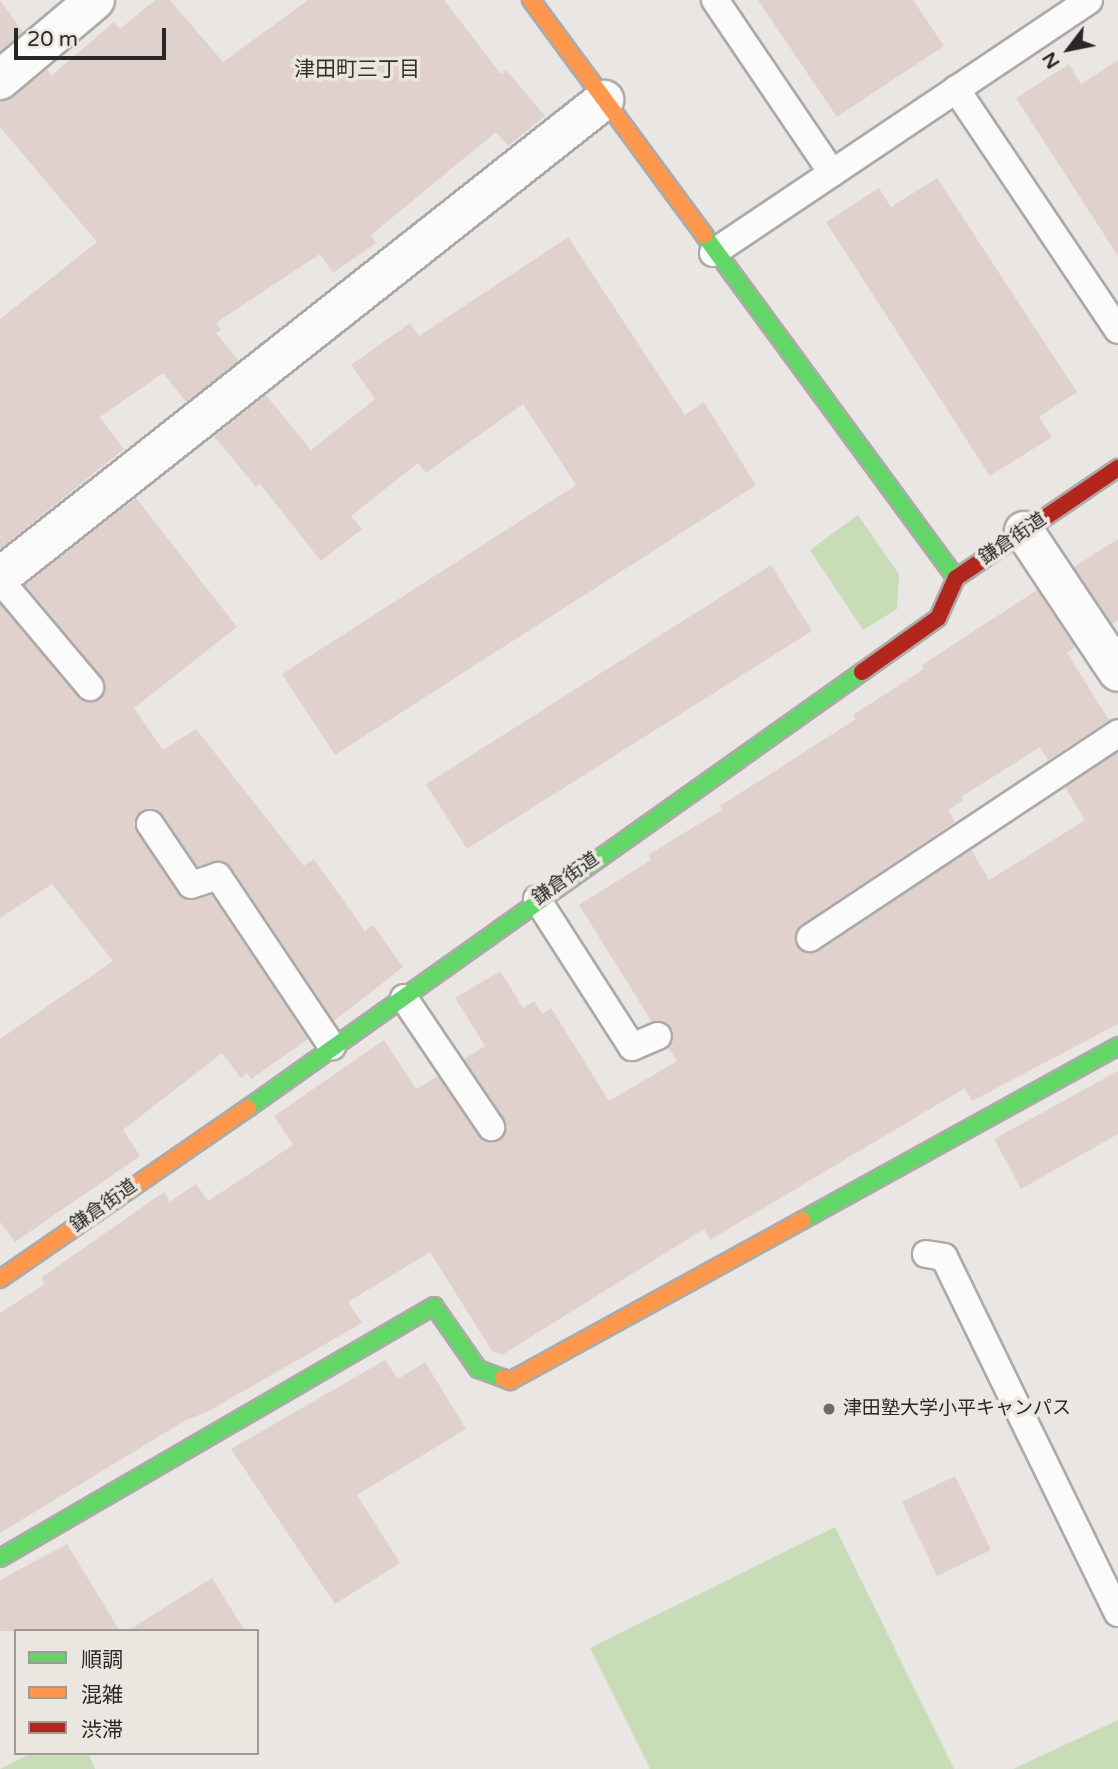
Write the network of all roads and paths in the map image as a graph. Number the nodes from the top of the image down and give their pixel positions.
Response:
1 (95, 0) edge
2 (531, 0) edge
3 (715, 0) edge
4 (1088, 0) edge
5 (0, 80) edge
6 (956, 89) junction
7 (604, 100) junction
8 (832, 173) junction
9 (713, 253) junction
10 (1118, 330) edge
11 (1118, 468) edge
12 (1024, 531) junction
13 (3, 570) edge
14 (956, 578) junction
15 (1118, 672) edge
16 (90, 687) dead end
17 (1118, 733) edge
18 (150, 824) dead end
19 (537, 899) junction
20 (810, 938) dead end
21 (404, 998) junction
22 (658, 1036) dead end
23 (332, 1046) junction
24 (1118, 1046) edge
25 (491, 1126) dead end
26 (926, 1254) dead end
27 (0, 1279) edge
28 (0, 1558) edge
29 (1118, 1613) edge

1 - 5 street
2 - 7 street
3 - 8 lane
4 - 6 lane
6 - 8 lane
6 - 10 lane
7 - 9 street
7 - 13 street
8 - 9 lane
9 - 14 street
11 - 12 street, 鎌倉街道
12 - 14 street, 鎌倉街道
12 - 15 street
13 - 16 lane
14 - 19 street, 鎌倉街道
17 - 20 lane
18 - 23 lane
19 - 21 street, 鎌倉街道
19 - 22 lane
21 - 23 street, 鎌倉街道
21 - 25 lane
23 - 27 street, 鎌倉街道
24 - 28 street
26 - 29 lane

